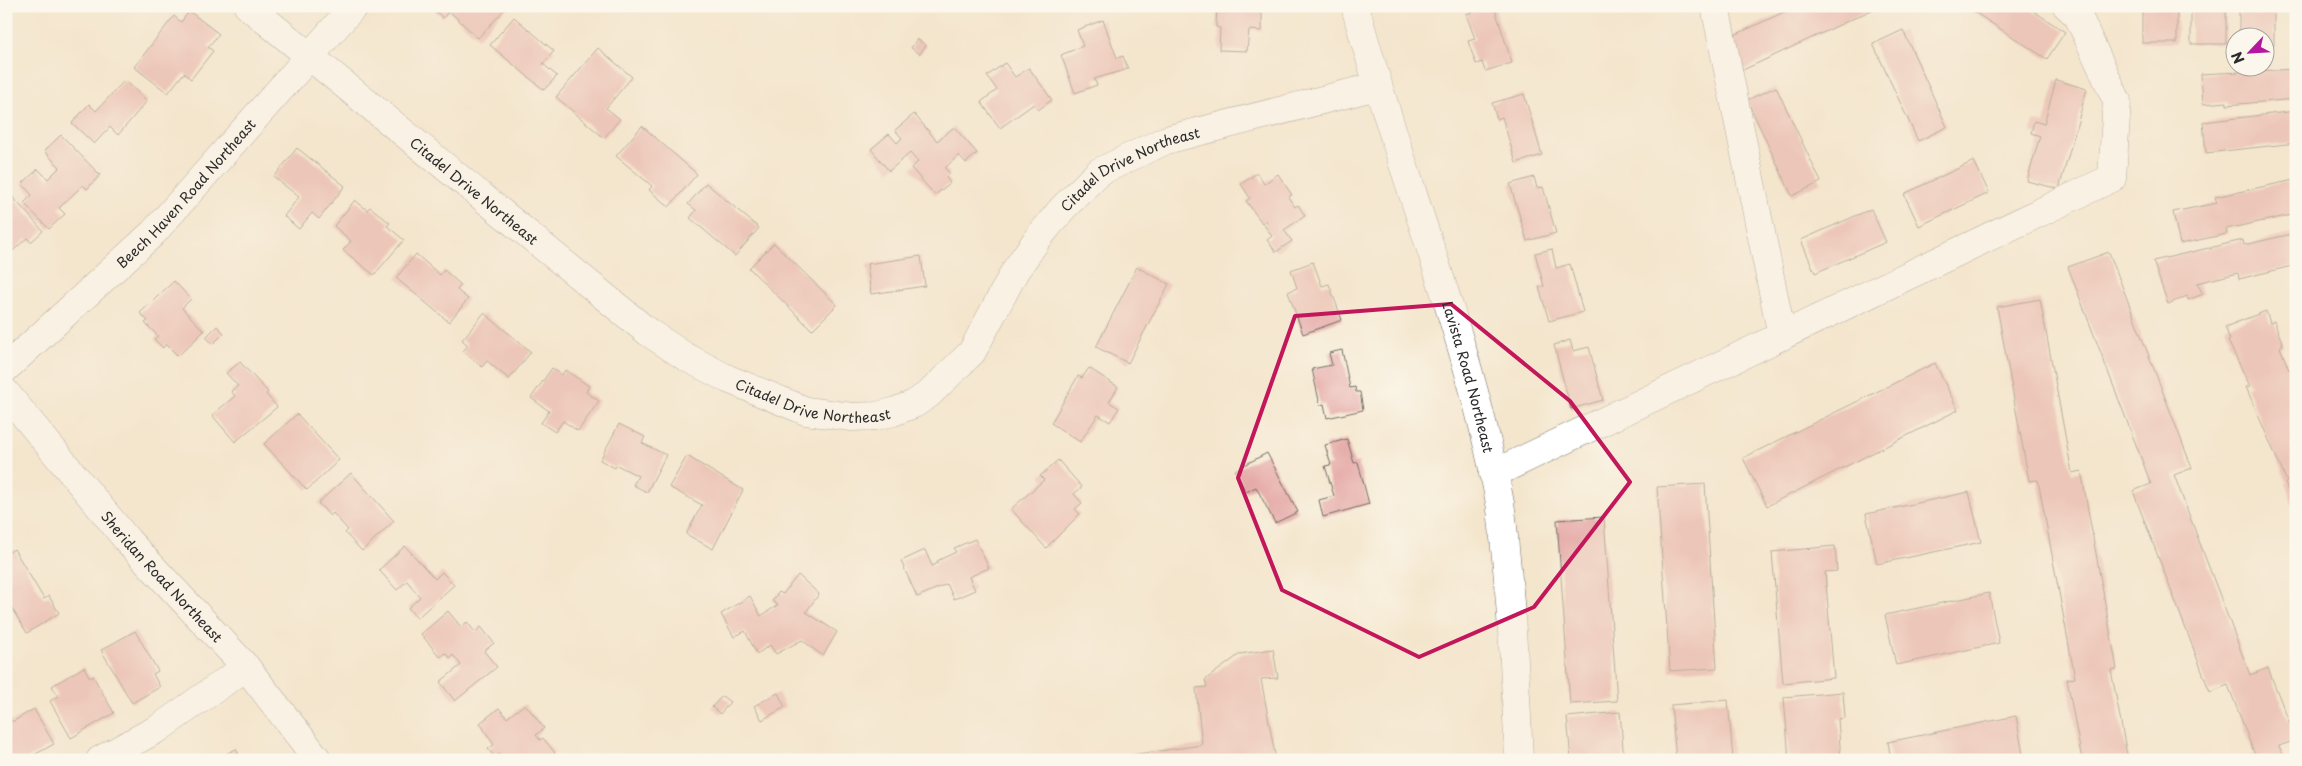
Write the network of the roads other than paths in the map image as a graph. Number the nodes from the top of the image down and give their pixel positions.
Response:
1 (248, 6) edge
2 (354, 6) edge
3 (1355, 6) edge
4 (1716, 6) edge
5 (2067, 6) edge
6 (308, 56) junction
7 (1376, 86) junction
8 (1782, 336) junction
9 (6, 368) edge
10 (6, 393) edge
11 (1493, 474) junction
12 (246, 668) junction
13 (100, 760) edge
14 (318, 760) edge
15 (1519, 760) edge

1 - 6 street, Citadel Drive Northeast
2 - 6 street, Beech Haven Road Northeast
3 - 7 street, Lavista Road Northeast
4 - 8 street
5 - 8 street
6 - 7 street, Citadel Drive Northeast
6 - 9 street, Beech Haven Road Northeast
7 - 11 street, Lavista Road Northeast
8 - 11 street
10 - 12 street, Sheridan Road Northeast
11 - 15 street, Lavista Road Northeast
12 - 13 street
12 - 14 street, Sheridan Road Northeast

